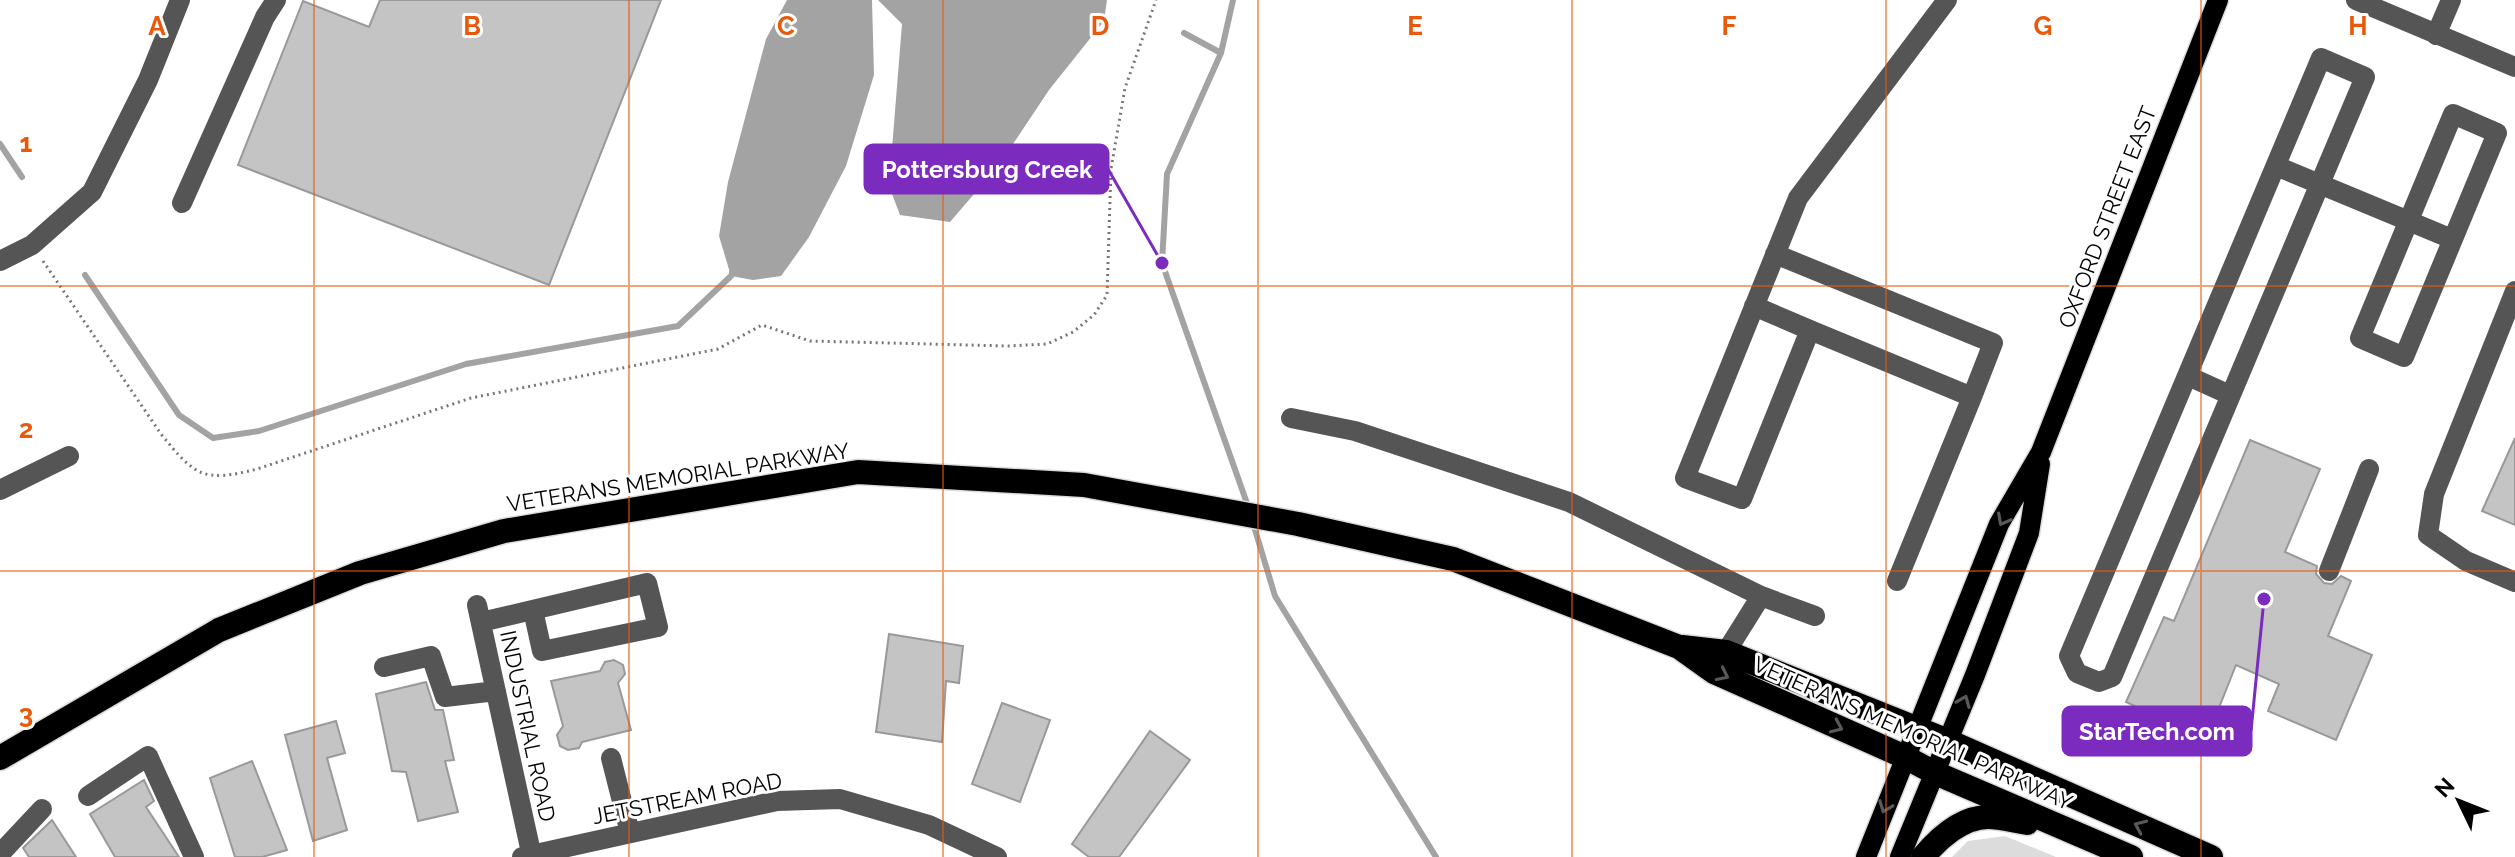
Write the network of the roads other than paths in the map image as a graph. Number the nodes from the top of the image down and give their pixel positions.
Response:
1 (180, 0) edge
2 (276, 0) edge
3 (1947, 0) edge
4 (2218, 0) edge
5 (2356, 0) edge
6 (2451, 0) edge
7 (2436, 35) junction
8 (2515, 67) edge
9 (2276, 166) junction
10 (2319, 184) junction
11 (182, 203) dead end
12 (2409, 221) junction
13 (2452, 239) junction
14 (1775, 254) junction
15 (0, 261) edge
16 (2515, 291) edge
17 (1754, 306) junction
18 (1810, 330) junction
19 (2188, 376) junction
20 (2230, 395) junction
21 (1972, 397) junction
22 (1291, 418) dead end
23 (2041, 452) junction
24 (69, 456) dead end
25 (2369, 469) dead end
26 (0, 490) edge
27 (2329, 571) dead end
28 (1897, 581) dead end
29 (2515, 582) edge
30 (1761, 596) junction
31 (533, 610) junction
32 (1815, 616) dead end
33 (1679, 647) junction
34 (1726, 652) junction
35 (384, 667) dead end
36 (496, 691) junction
37 (1916, 729) junction
38 (1948, 741) junction
39 (1905, 757) junction
40 (0, 758) edge
41 (611, 758) dead end
42 (1933, 772) junction
43 (88, 796) dead end
44 (42, 809) dead end
45 (2068, 830) junction
46 (630, 833) junction
47 (0, 856) edge
48 (529, 856) edge
49 (194, 857) edge
50 (997, 857) edge
51 (1866, 857) edge
52 (1900, 857) edge
53 (1923, 857) edge
54 (2131, 857) edge
55 (2211, 857) edge

1 - 15 street
2 - 11 street
3 - 14 street
4 - 23 main road, OXFORD STREET EAST
5 - 7 street
6 - 7 street
7 - 8 street
9 - 10 street
9 - 10 street
9 - 19 street
10 - 12 street
10 - 20 street
12 - 13 street
12 - 13 street
12 - 13 street
14 - 17 street
14 - 21 street
16 - 29 street
17 - 18 street
17 - 18 street
18 - 21 street
19 - 20 street
19 - 20 street
21 - 28 street
22 - 30 street
23 -> 37 main road, OXFORD STREET EAST
38 -> 23 main road, OXFORD STREET EAST
24 - 26 street
25 - 27 street
30 - 32 street
30 - 34 street
31 - 31 street
31 - 36 street, INDUSTRIAL ROAD
33 - 34 highway, VETERANS MEMORIAL PARKWAY
33 -> 39 highway, VETERANS MEMORIAL PARKWAY
33 - 40 highway, VETERANS MEMORIAL PARKWAY
34 - 37 highway, VETERANS MEMORIAL PARKWAY
35 - 36 street
36 - 48 street, INDUSTRIAL ROAD
37 - 38 highway, VETERANS MEMORIAL PARKWAY
37 - 39 main road, OXFORD STREET EAST
38 - 42 main road, OXFORD STREET EAST
55 -> 38 highway, VETERANS MEMORIAL PARKWAY
39 - 42 highway, VETERANS MEMORIAL PARKWAY
39 -> 51 main road, OXFORD STREET EAST
41 - 46 street
42 - 45 highway, VETERANS MEMORIAL PARKWAY
42 - 52 main road, OXFORD STREET EAST
43 - 49 street
44 - 47 street
45 - 53 highway
45 - 54 highway, VETERANS MEMORIAL PARKWAY
46 - 48 street, JETSTREAM ROAD
46 - 50 street, JETSTREAM ROAD

